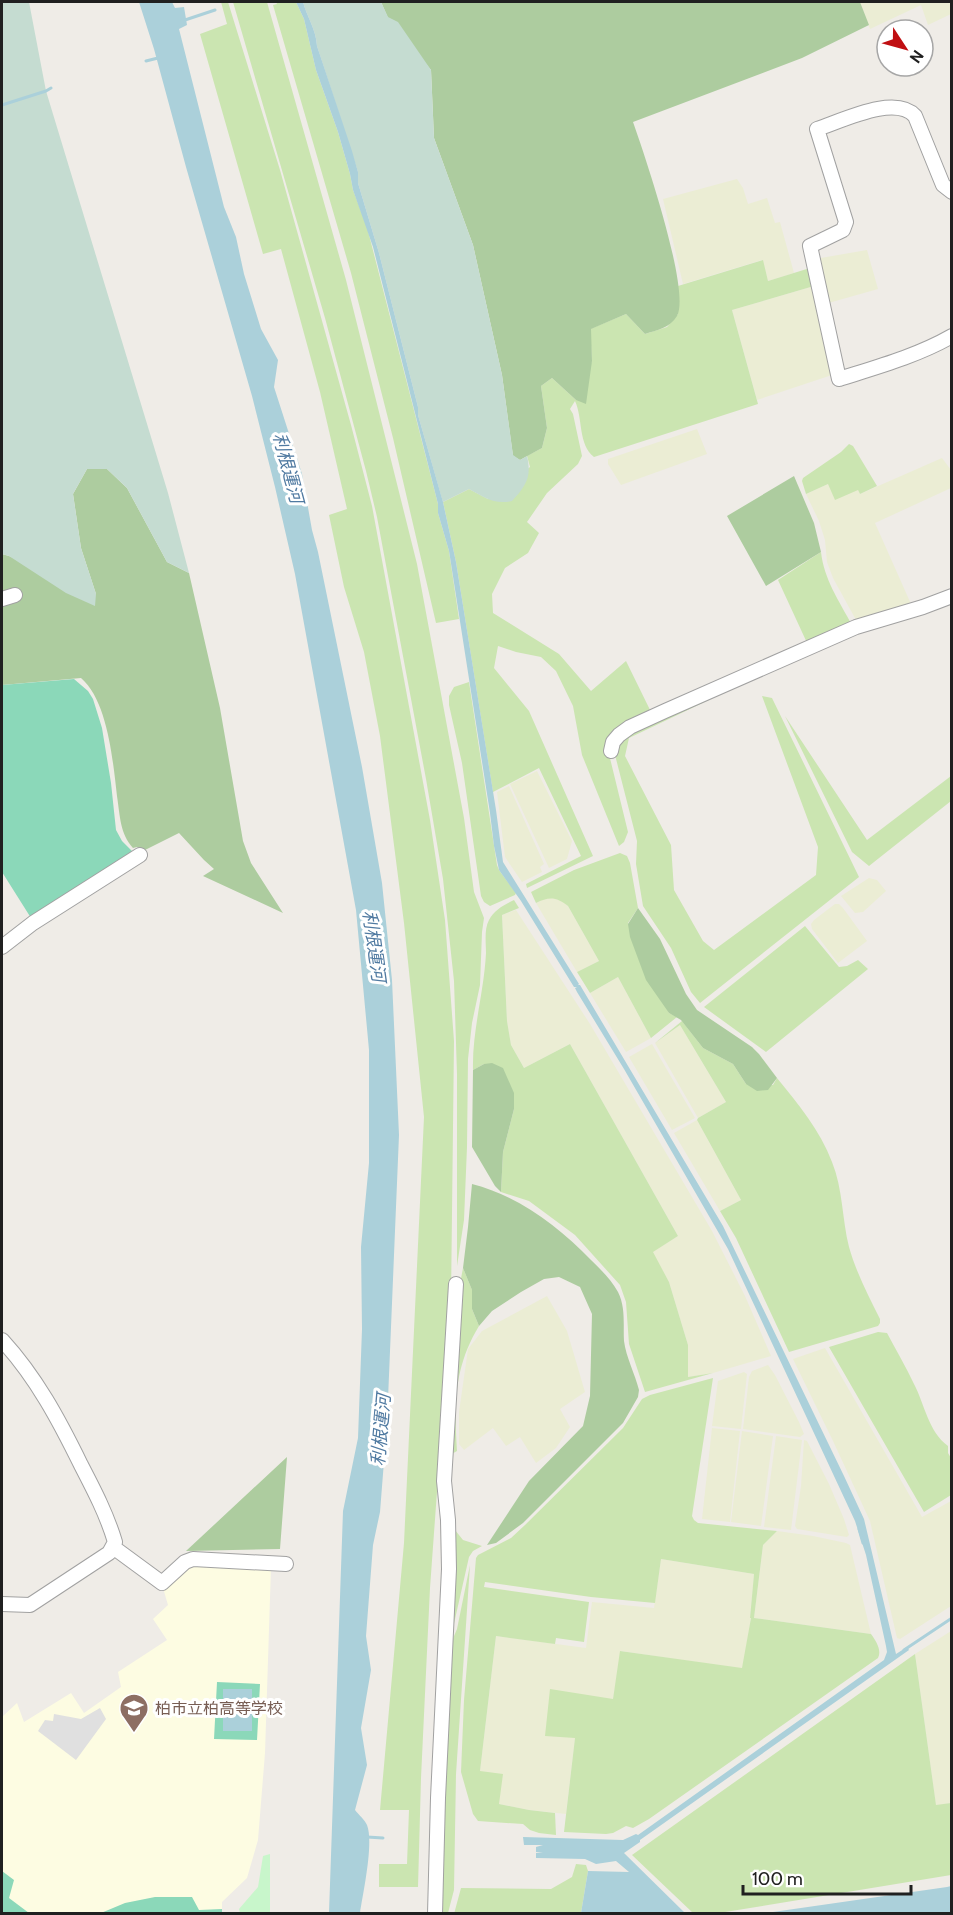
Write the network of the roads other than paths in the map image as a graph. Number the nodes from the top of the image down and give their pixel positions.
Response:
1 (951, 192) edge
2 (951, 336) edge
3 (951, 596) edge
4 (611, 751) dead end
5 (140, 855) dead end
6 (2, 947) edge
7 (456, 1284) dead end
8 (3, 1344) edge
9 (113, 1546) junction
10 (286, 1564) dead end
11 (2, 1604) edge
12 (435, 1914) edge

1 - 2 street
3 - 4 street
5 - 6 street
7 - 12 street
8 - 9 street
9 - 10 street
9 - 11 street

